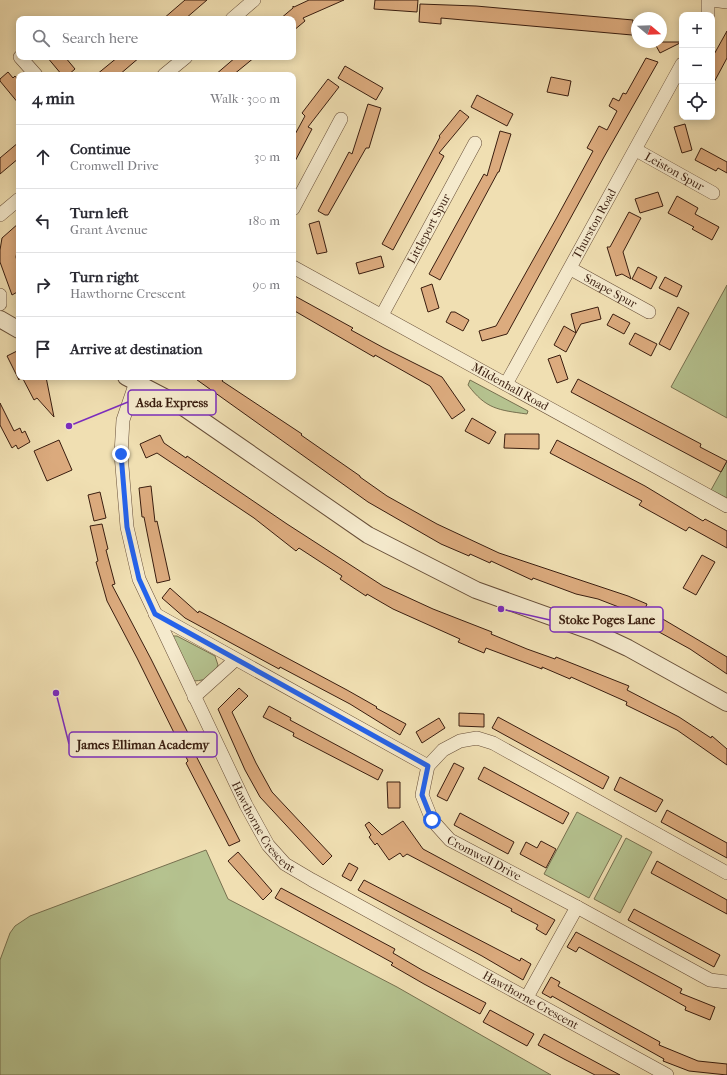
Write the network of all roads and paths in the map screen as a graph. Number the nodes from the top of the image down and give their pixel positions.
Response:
1 (254, 0) edge
2 (708, 0) edge
3 (712, 0) edge
4 (727, 2) edge
5 (708, 12) edge
6 (235, 16) edge
7 (23, 60) edge
8 (182, 60) edge
9 (679, 70) edge
10 (33, 72) edge
11 (168, 72) edge
12 (341, 119) dead end
13 (475, 143) dead end
14 (636, 150) junction
15 (713, 193) dead end
16 (16, 202) edge
17 (296, 203) edge
18 (0, 215) edge
19 (296, 269) edge
20 (571, 269) junction
21 (0, 295) edge
22 (0, 304) edge
23 (649, 312) dead end
24 (382, 315) junction
25 (0, 319) edge
26 (16, 328) edge
27 (131, 380) edge
28 (506, 384) junction
29 (727, 506) edge
30 (155, 614) junction
31 (236, 660) junction
32 (194, 697) junction
33 (727, 703) edge
34 (428, 766) junction
35 (727, 873) edge
36 (577, 907) junction
37 (727, 982) edge
38 (527, 997) junction
39 (667, 1075) edge

1 - 6 street
2 - 5 street
3 - 4 street
7 - 10 street
8 - 11 street
9 - 14 street, Thurston Road
12 - 17 street
13 - 24 street, Littleport Spur
14 - 15 street, Leiston Spur
14 - 20 street, Thurston Road
16 - 18 street
19 - 24 street, Mildenhall Road
20 - 23 street, Snape Spur
20 - 28 street, Thurston Road
21 - 22 street
24 - 28 street, Mildenhall Road
25 - 26 street
27 - 30 street, Hawthorne Crescent
27 - 33 street
28 - 29 street, Mildenhall Road
30 - 31 street
30 - 32 street, Hawthorne Crescent
31 - 32 street
31 - 34 street
32 - 38 street, Hawthorne Crescent
34 - 35 street
34 - 36 street, Cromwell Drive
36 - 37 street, Cromwell Drive
36 - 38 street
38 - 39 street, Hawthorne Crescent

